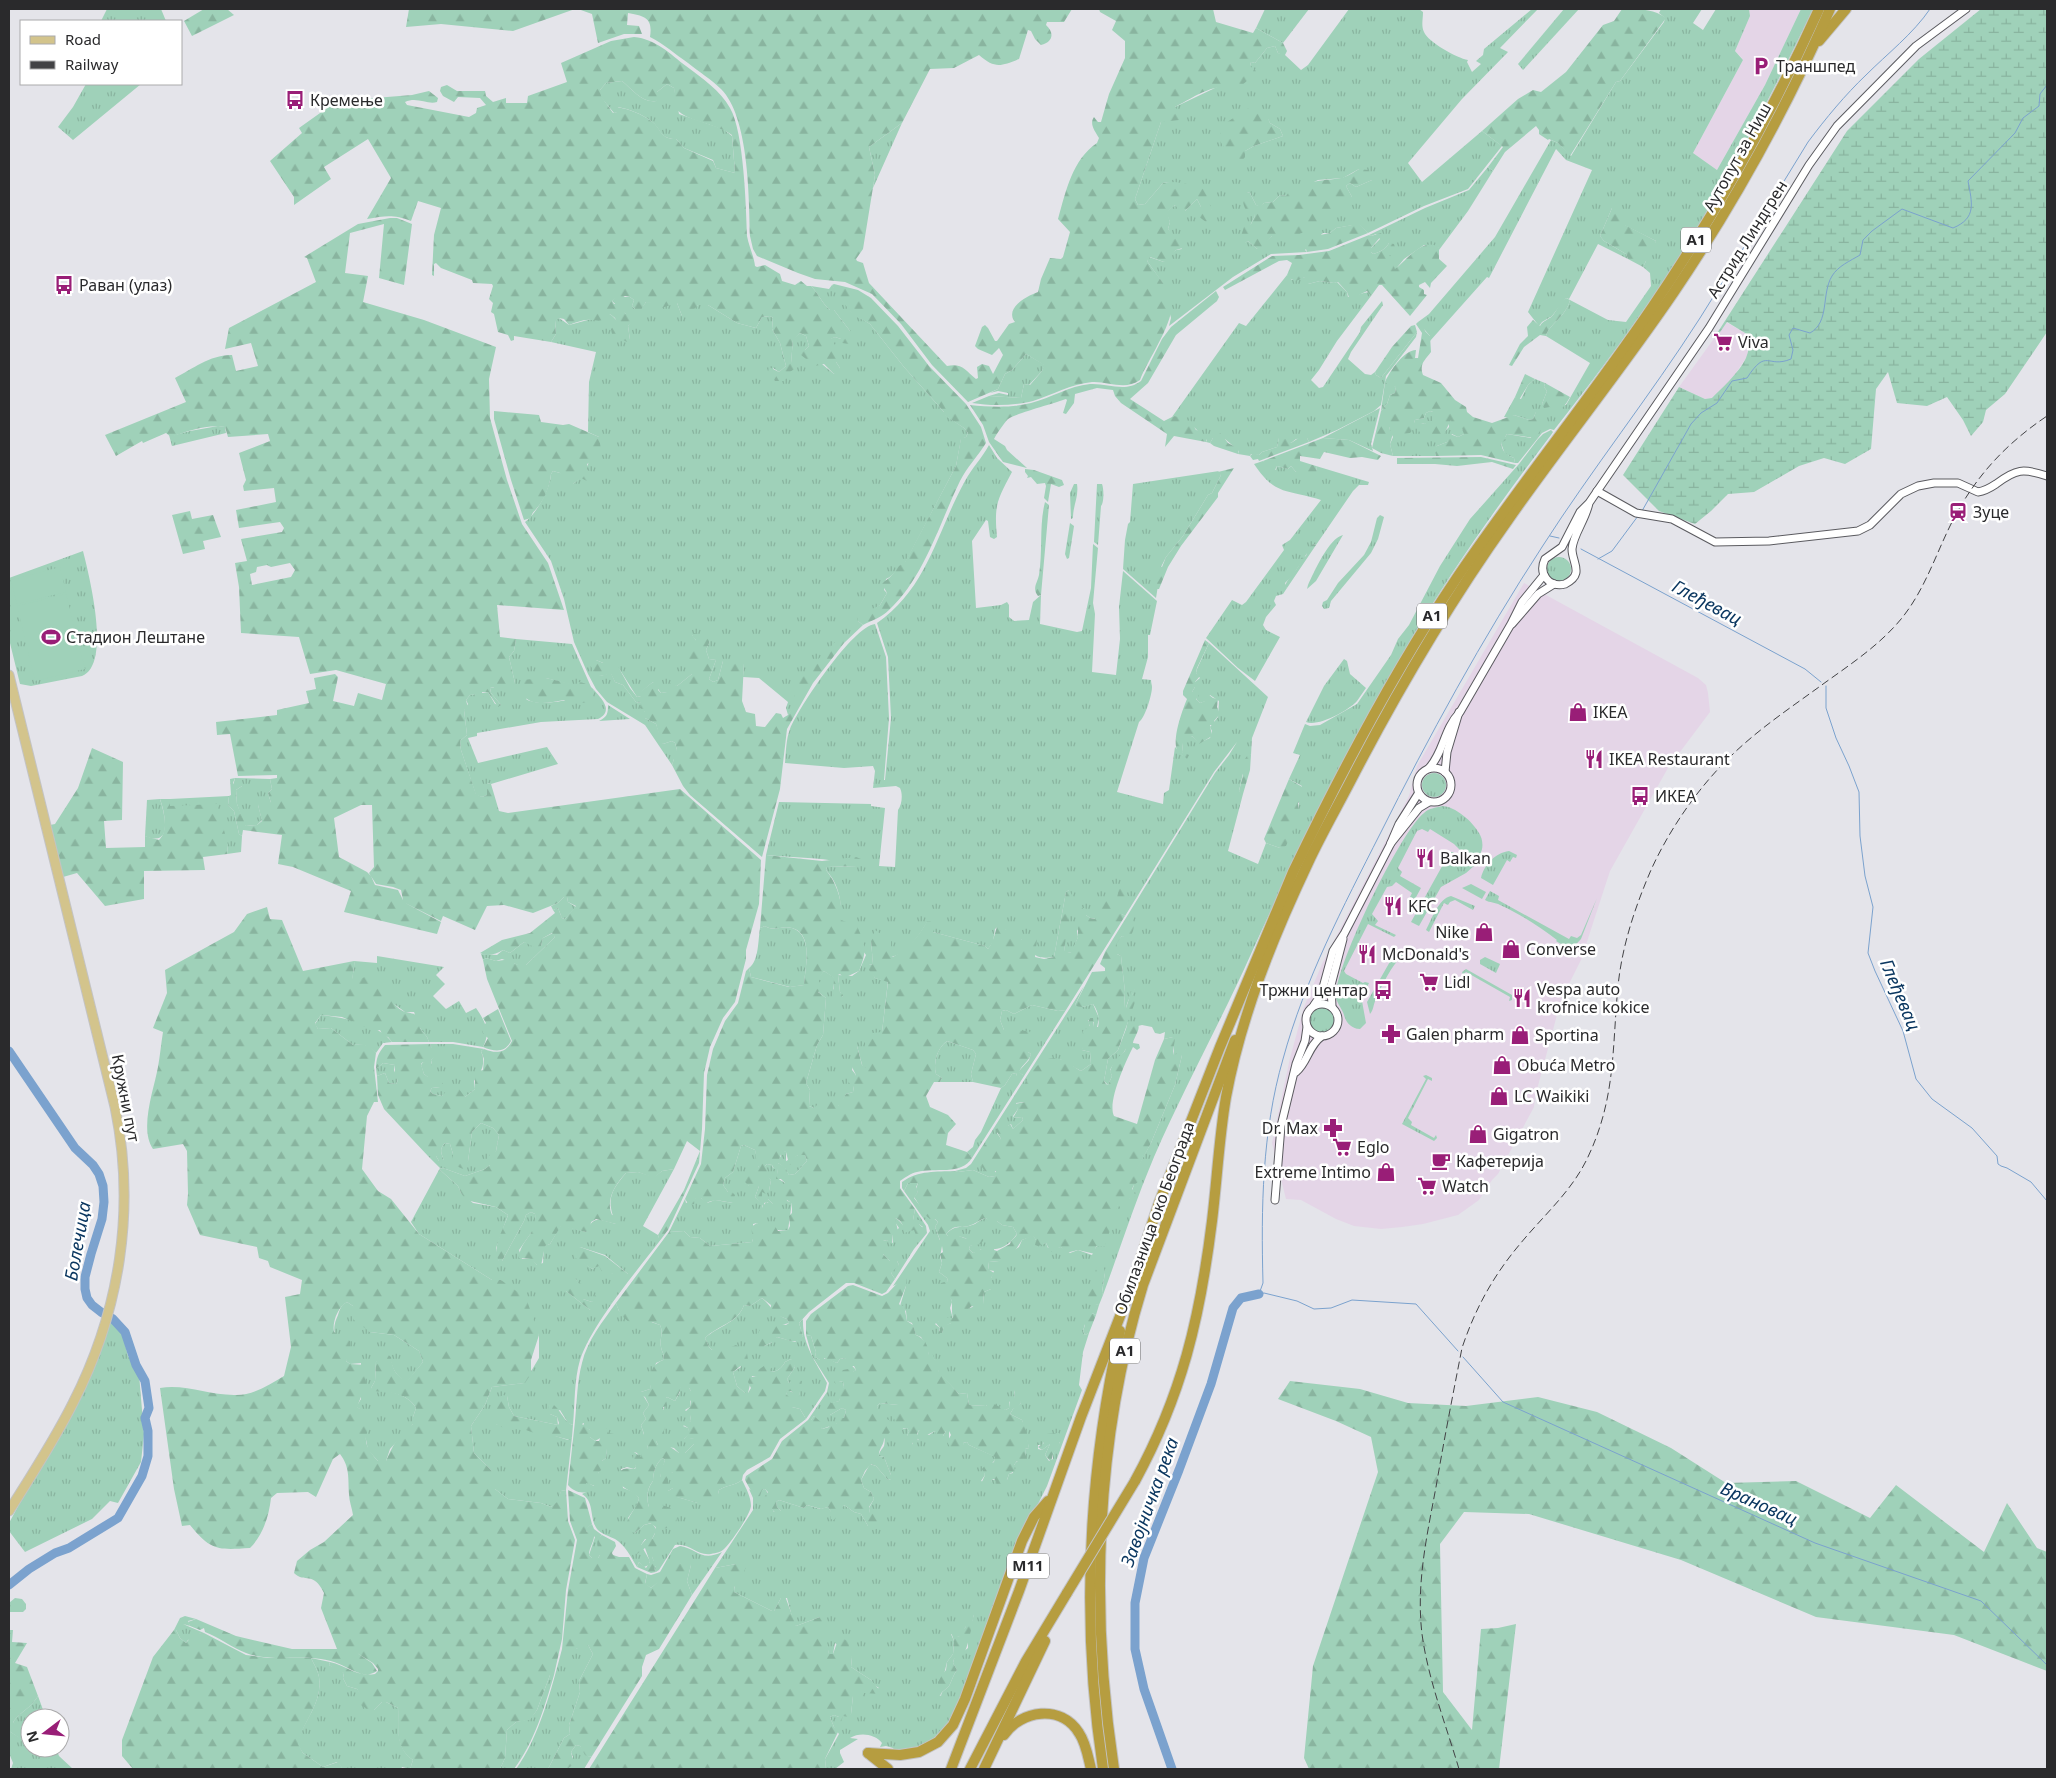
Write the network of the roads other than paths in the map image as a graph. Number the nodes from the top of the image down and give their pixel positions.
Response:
1 (1819, 9) edge
2 (1830, 9) edge
3 (1846, 9) edge
4 (1966, 9) edge
5 (1959, 11) edge
6 (1810, 54) junction
7 (1567, 432) junction
8 (1556, 446) junction
9 (2047, 476) edge
10 (1597, 491) junction
11 (1589, 503) junction
12 (1555, 551) junction
13 (1574, 558) junction
14 (1544, 575) junction
15 (1554, 584) junction
16 (1512, 624) junction
17 (9, 675) edge
18 (1460, 712) junction
19 (1429, 768) junction
20 (1445, 772) junction
21 (1418, 794) junction
22 (1429, 802) junction
23 (1390, 845) junction
24 (1344, 934) junction
25 (1268, 955) junction
26 (1314, 1005) junction
27 (1332, 1007) junction
28 (1307, 1028) junction
29 (1322, 1036) junction
30 (1296, 1072) junction
31 (1275, 1200) dead end
32 (1128, 1293) junction
33 (1053, 1494) junction
34 (9, 1511) edge
35 (1057, 1607) junction
36 (989, 1757) junction
37 (888, 1769) edge
38 (951, 1769) edge
39 (970, 1769) edge
40 (984, 1769) edge
41 (1091, 1769) edge
42 (1103, 1769) edge
43 (1114, 1769) edge

1 - 7 highway, Аутопут за Ниш / A1
2 - 6 highway, Аутопут за Ниш / A1
3 - 6 highway
4 - 5 street, Астрид Линдгрен
5 - 10 street, Астрид Линдгрен
6 - 7 highway, Аутопут за Ниш / A1
7 - 8 highway, A1
8 - 25 highway, A1
8 - 32 highway, A1
9 - 10 street
10 - 11 street, Астрид Линдгрен
11 - 12 street, Астрид Линдгрен
11 - 13 street, Астрид Линдгрен
12 - 13 street
12 - 14 street, Астрид Линдгрен
13 - 15 street, Астрид Линдгрен
14 - 15 street
14 - 16 street, Астрид Линдгрен
15 - 16 street, Астрид Линдгрен
16 - 18 street, Астрид Линдгрен
17 - 34 main road, Кружни пут
18 - 19 street, Астрид Линдгрен
18 - 20 street, Астрид Линдгрен
19 - 20 street
19 - 21 street
20 - 22 street
21 - 22 street
21 - 23 street
22 - 23 street
23 - 24 street
24 - 26 street
24 - 27 street
25 - 35 highway, bridge
25 - 43 highway, Обилазница око Београда / A1
26 - 27 street
26 - 28 street
27 - 29 street
28 - 29 street
28 - 30 street
29 - 30 street
30 - 31 street
32 - 33 highway
32 - 42 highway, Обилазница око Београда / A1
33 - 37 highway
33 - 38 highway, M11
35 - 36 highway
35 - 39 highway
36 - 40 highway
36 - 41 highway

